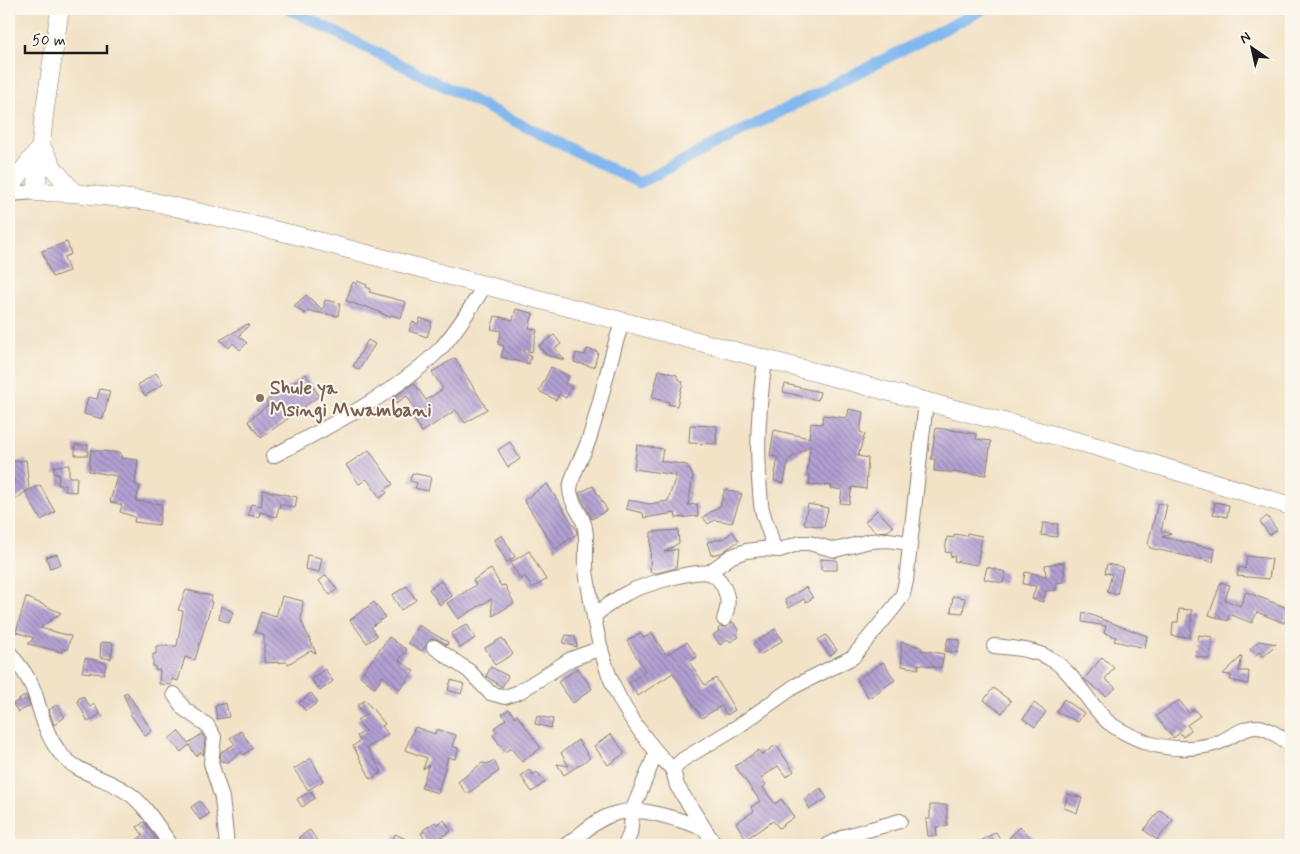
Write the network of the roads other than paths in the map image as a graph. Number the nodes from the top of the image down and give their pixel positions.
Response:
1 (60, 9) edge
2 (41, 146) junction
3 (9, 188) edge
4 (36, 192) junction
5 (74, 193) junction
6 (9, 194) edge
7 (484, 287) junction
8 (622, 323) junction
9 (765, 361) junction
10 (926, 402) junction
11 (273, 456) dead end
12 (1291, 506) edge
13 (910, 543) junction
14 (773, 549) junction
15 (708, 572) junction
16 (595, 615) junction
17 (724, 619) dead end
18 (994, 646) dead end
19 (434, 647) dead end
20 (601, 648) junction
21 (9, 652) edge
22 (174, 694) dead end
23 (1291, 745) edge
24 (656, 753) junction
25 (673, 770) junction
26 (632, 809) junction
27 (900, 821) dead end
28 (704, 828) junction
29 (171, 845) edge
30 (227, 845) edge
31 (566, 845) edge
32 (626, 845) edge
33 (715, 845) edge
34 (828, 845) edge

1 - 2 main road
2 - 3 main road
2 - 4 main road
2 - 5 main road
4 - 5 main road
4 - 6 street
5 - 7 main road
7 - 8 main road
7 - 11 street
8 - 9 main road
8 - 16 street
9 - 10 main road
9 - 14 street
10 - 12 main road
10 - 13 street
13 - 14 street
13 - 25 street
14 - 15 street
15 - 16 street
15 - 17 street
16 - 20 street
18 - 23 street
19 - 20 street
20 - 24 street
21 - 29 street
22 - 30 street
24 - 25 street
24 - 26 street
25 - 28 street
26 - 28 street
26 - 31 street
26 - 32 street
27 - 34 street
28 - 33 street

